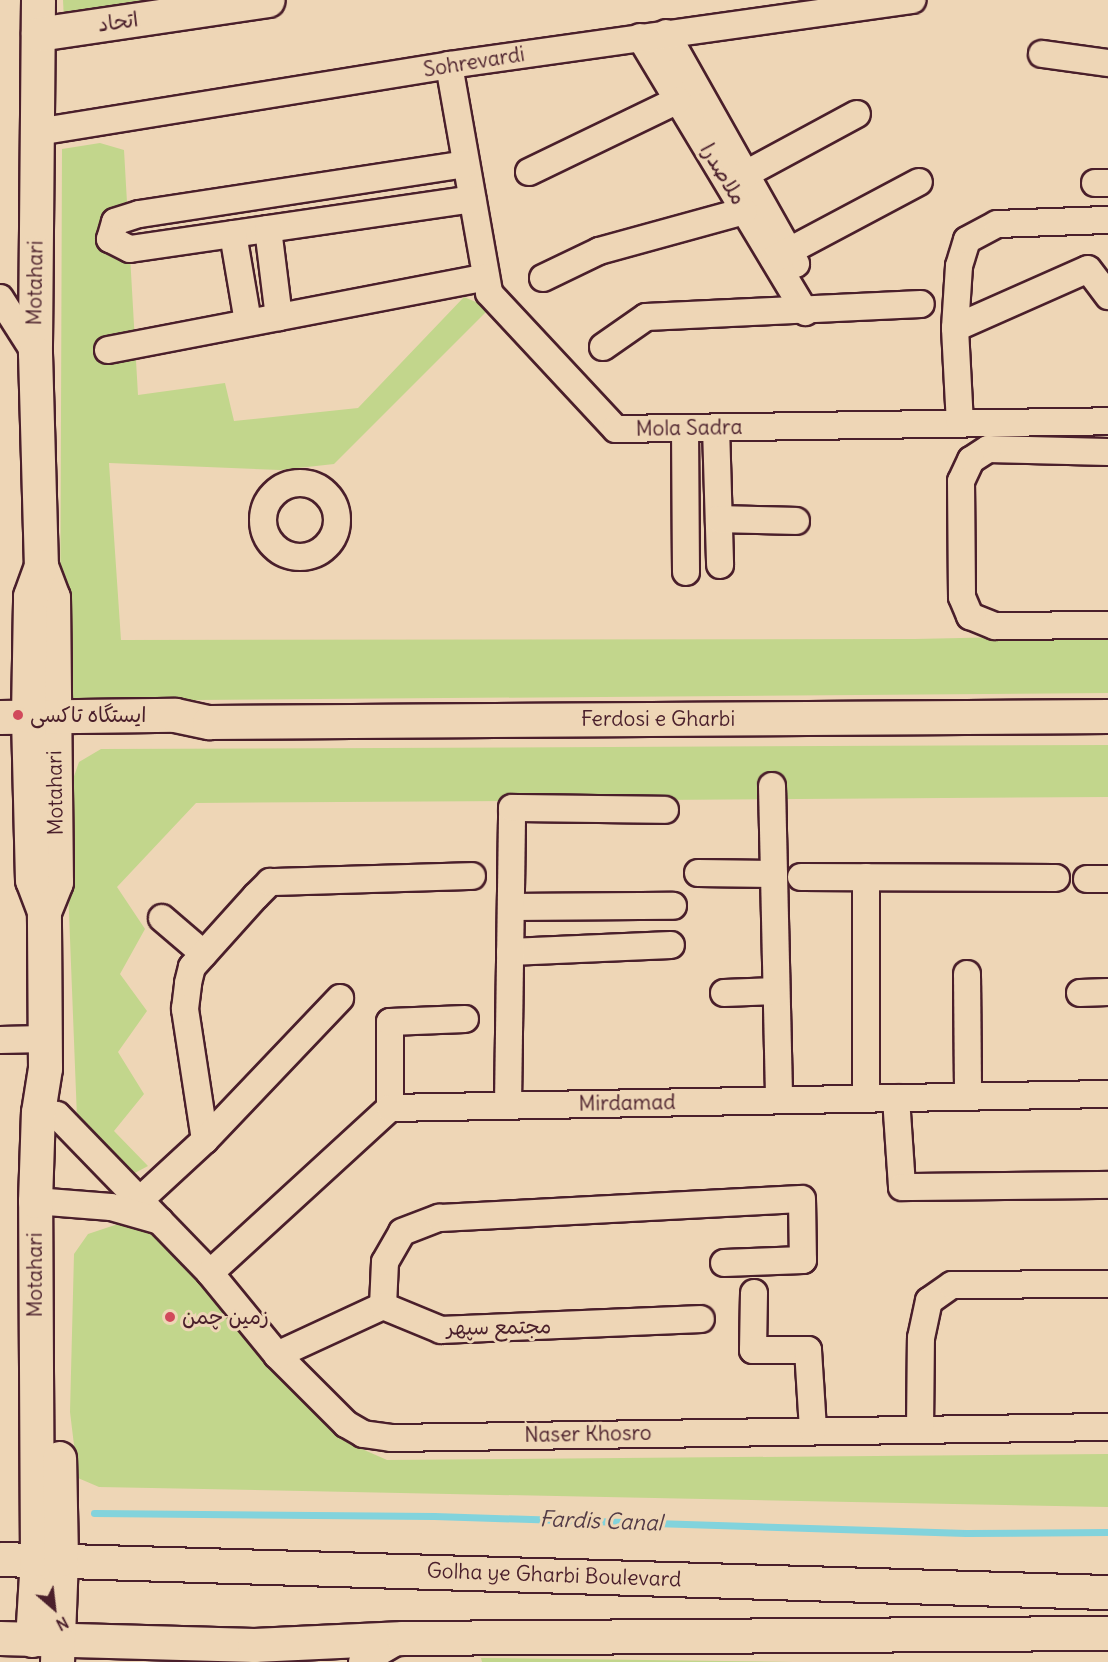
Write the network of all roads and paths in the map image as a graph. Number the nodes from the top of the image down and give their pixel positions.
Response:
1 (38, 0) edge
2 (268, 0) edge
3 (912, 0) edge
4 (666, 33) junction
5 (38, 34) junction
6 (640, 37) junction
7 (1042, 54) dead end
8 (1108, 63) edge
9 (449, 65) junction
10 (678, 100) junction
11 (857, 114) dead end
12 (37, 132) junction
13 (466, 164) junction
14 (529, 172) dead end
15 (737, 178) junction
16 (919, 182) dead end
17 (472, 199) junction
18 (744, 211) junction
19 (1108, 220) edge
20 (268, 229) junction
21 (233, 234) junction
22 (781, 255) junction
23 (486, 277) junction
24 (543, 278) dead end
25 (1108, 296) edge
26 (0, 298) edge
27 (921, 304) dead end
28 (814, 311) junction
29 (279, 316) junction
30 (248, 322) junction
31 (955, 328) junction
32 (603, 347) dead end
33 (108, 350) dead end
34 (35, 352) junction
35 (1108, 421) edge
36 (960, 424) junction
37 (716, 427) junction
38 (685, 428) junction
39 (1108, 452) edge
40 (719, 519) junction
41 (796, 521) dead end
42 (720, 565) dead end
43 (686, 572) dead end
44 (1108, 626) edge
45 (1108, 716) edge
46 (27, 727) edge
47 (772, 786) dead end
48 (665, 810) dead end
49 (698, 873) dead end
50 (774, 874) junction
51 (472, 876) dead end
52 (801, 877) dead end
53 (866, 877) junction
54 (1056, 878) dead end
55 (673, 906) dead end
56 (511, 907) junction
57 (162, 918) dead end
58 (671, 945) dead end
59 (510, 952) junction
60 (204, 954) junction
61 (967, 974) dead end
62 (776, 991) junction
63 (1108, 992) edge
64 (724, 993) dead end
65 (1080, 993) dead end
66 (340, 998) dead end
67 (465, 1019) dead end
68 (0, 1040) edge
69 (44, 1053) junction
70 (1108, 1094) edge
71 (968, 1097) junction
72 (896, 1098) junction
73 (866, 1099) junction
74 (778, 1100) junction
75 (508, 1105) junction
76 (390, 1108) junction
77 (48, 1113) junction
78 (205, 1140) junction
79 (1108, 1185) edge
80 (141, 1199) junction
81 (45, 1202) junction
82 (160, 1221) junction
83 (724, 1263) dead end
84 (210, 1273) junction
85 (1108, 1284) edge
86 (754, 1293) dead end
87 (383, 1306) junction
88 (701, 1319) dead end
89 (277, 1355) junction
90 (1108, 1426) edge
91 (813, 1430) junction
92 (920, 1430) junction
93 (37, 1495) junction
94 (0, 1549) edge
95 (0, 1559) edge
96 (49, 1559) junction
97 (1108, 1592) edge
98 (1108, 1633) edge
99 (0, 1638) edge
100 (403, 1638) junction
101 (49, 1648) edge
102 (259, 1653) edge
103 (362, 1662) edge

1 - 5 main road, Motahari
2 - 5 main road, اتحاد
3 - 4 street, Sohrevardi
4 - 6 street, Sohrevardi
4 - 15 street
5 - 12 main road, Motahari
6 - 9 street, Sohrevardi
6 - 10 street, ملاصدرا
7 - 8 street
9 - 12 street, Sohrevardi
9 - 13 street, Mola Sadra
10 - 14 street
10 - 15 street, ملاصدرا
11 - 15 street
12 - 34 main road, Motahari
13 - 17 street, Mola Sadra
13 - 21 street
15 - 18 street, ملاصدرا
15 - 22 street
16 - 22 street
17 - 20 street
17 - 23 street, Mola Sadra
18 - 22 street, ملاصدرا
18 - 24 street
19 - 31 street
20 - 21 street
20 - 29 street
21 - 30 street
22 - 28 street, ملاصدرا
23 - 29 street
23 - 38 street, Mola Sadra
25 - 31 street
26 - 34 street
27 - 28 street
28 - 32 street
29 - 30 street
30 - 33 street
31 - 36 street
34 - 46 main road, Motahari
35 - 36 street, Mola Sadra
36 - 37 street, Mola Sadra
37 - 38 street, Mola Sadra
37 - 40 street
38 - 43 street
39 - 44 street
40 - 41 street
40 - 42 street
45 - 46 main road, Ferdosi e Gharbi
46 - 69 main road, Motahari
47 - 50 street
48 - 56 street
49 - 50 street
50 - 62 street
51 - 60 street
52 - 53 street
53 - 54 street
53 - 73 street
55 - 56 street
56 - 59 street
57 - 60 street
58 - 59 street
59 - 75 street
60 - 78 street
61 - 71 street
62 - 64 street
62 - 74 street
63 - 65 street
66 - 78 street
67 - 76 street
68 - 69 street
69 - 77 main road, Motahari
70 - 71 street, Mirdamad
71 - 72 street, Mirdamad
72 - 73 street, Mirdamad
72 - 79 street
73 - 74 street, Mirdamad
74 - 75 street, Mirdamad
75 - 76 street, Mirdamad
76 - 84 street
77 - 80 street, Naser Khosro
77 - 81 main road, Motahari
78 - 80 street
80 - 82 street, Naser Khosro
81 - 82 street
81 - 93 main road, Motahari
81 - 96 main road
82 - 84 street, Naser Khosro
83 - 87 street
84 - 89 street, Naser Khosro
85 - 92 street
86 - 91 street
87 - 88 street, مجتمع سپهر
87 - 89 street
89 - 91 street, Naser Khosro
90 - 92 street, Naser Khosro
91 - 92 street, Naser Khosro
93 - 94 main road
93 - 96 main road, Motahari
95 - 96 main road, Golha ye Gharbi Boulevard
96 - 97 main road, Golha ye Gharbi Boulevard
96 - 101 main road, Motahari
98 - 100 main road
99 - 101 main road
100 - 102 main road
100 - 103 street
101 - 102 main road

